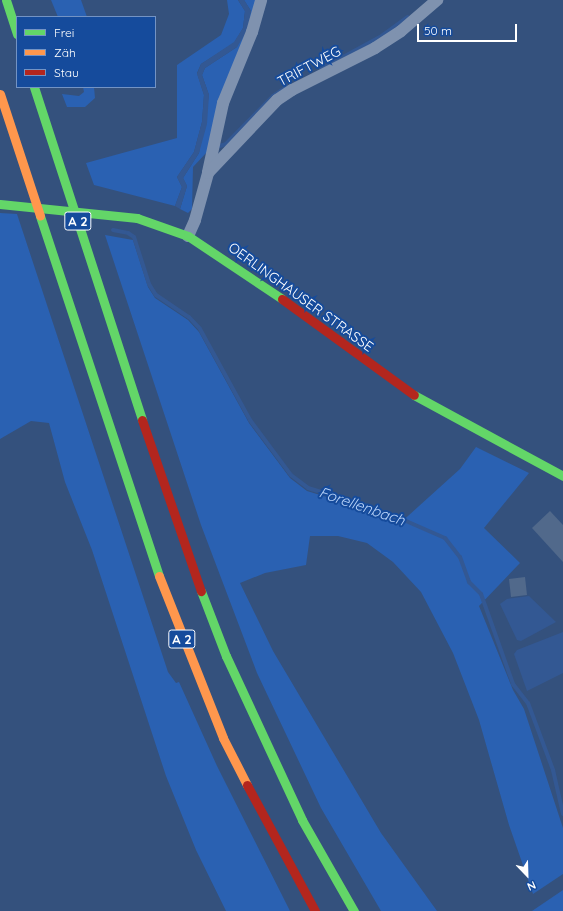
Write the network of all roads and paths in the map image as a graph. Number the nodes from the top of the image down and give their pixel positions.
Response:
1 (6, 0) edge
2 (261, 0) edge
3 (437, 0) edge
4 (16, 31) edge
5 (34, 88) edge
6 (0, 94) edge
7 (208, 173) junction
8 (0, 204) edge
9 (188, 236) junction
10 (563, 476) edge
11 (315, 911) edge
12 (354, 911) edge

1 - 4 main road
2 - 7 street, TRIFTWEG
3 - 7 street, TRIFTWEG
5 - 12 main road, A 2
6 - 11 main road, A 2
7 - 9 street, TRIFTWEG
8 - 9 main road, OERLINGHAUSER STRASSE
9 - 10 main road, OERLINGHAUSER STRASSE

